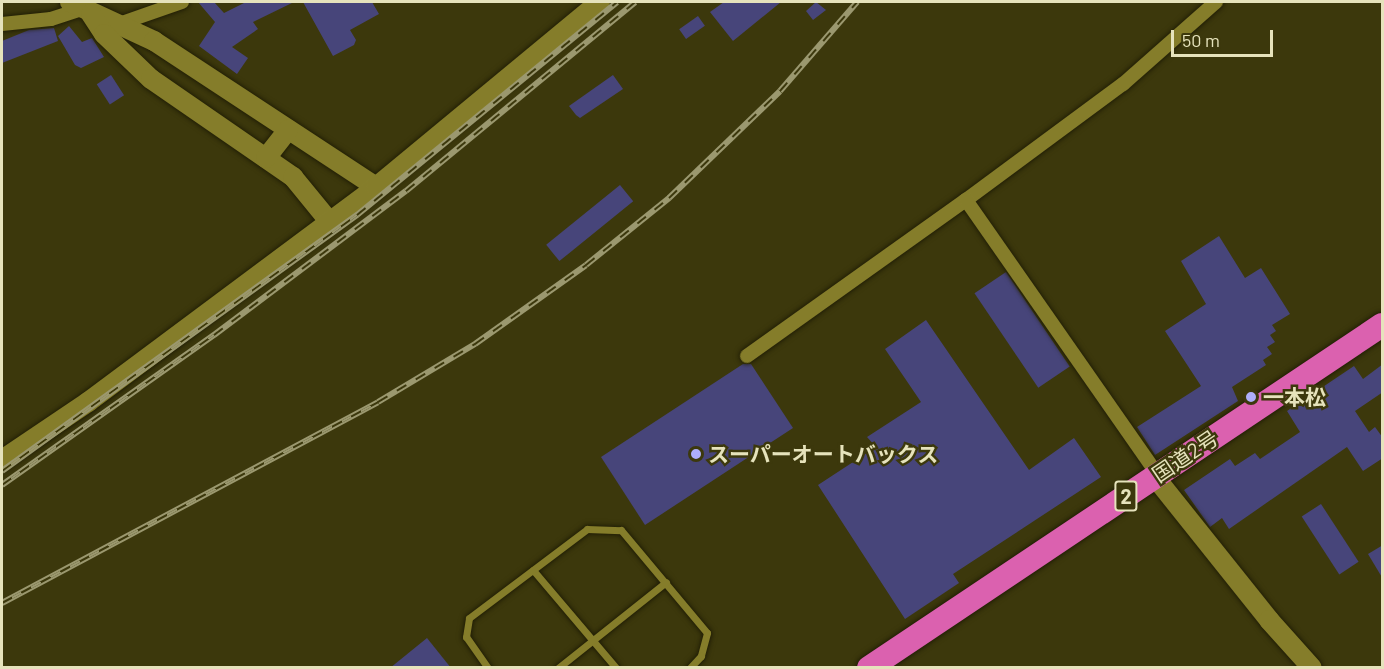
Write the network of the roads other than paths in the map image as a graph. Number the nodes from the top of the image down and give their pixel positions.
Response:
1 (182, 2) edge
2 (600, 2) edge
3 (1216, 2) edge
4 (81, 8) edge
5 (2, 24) edge
6 (116, 25) junction
7 (288, 130) junction
8 (266, 158) junction
9 (376, 187) junction
10 (966, 200) junction
11 (329, 221) junction
12 (1383, 324) edge
13 (747, 356) dead end
14 (2, 460) edge
15 (1156, 476) junction
16 (533, 570) junction
17 (666, 582) junction
18 (593, 641) junction
19 (488, 668) edge
20 (558, 668) edge
21 (616, 668) edge
22 (690, 668) edge
23 (868, 668) edge
24 (1312, 668) edge

1 - 6 street
2 - 9 street
3 - 10 street
4 - 5 street
4 - 6 street
4 - 8 street
6 - 7 street
7 - 8 street
7 - 9 street
8 - 11 street
9 - 11 street
10 - 13 street
10 - 15 street
11 - 14 street
12 - 15 highway, 国道2号 / 2
15 - 23 highway, 国道2号 / 2
15 - 24 street
16 - 17 lane
16 - 18 lane
16 - 19 lane
17 - 18 lane
17 - 22 lane
18 - 20 lane
18 - 21 lane

